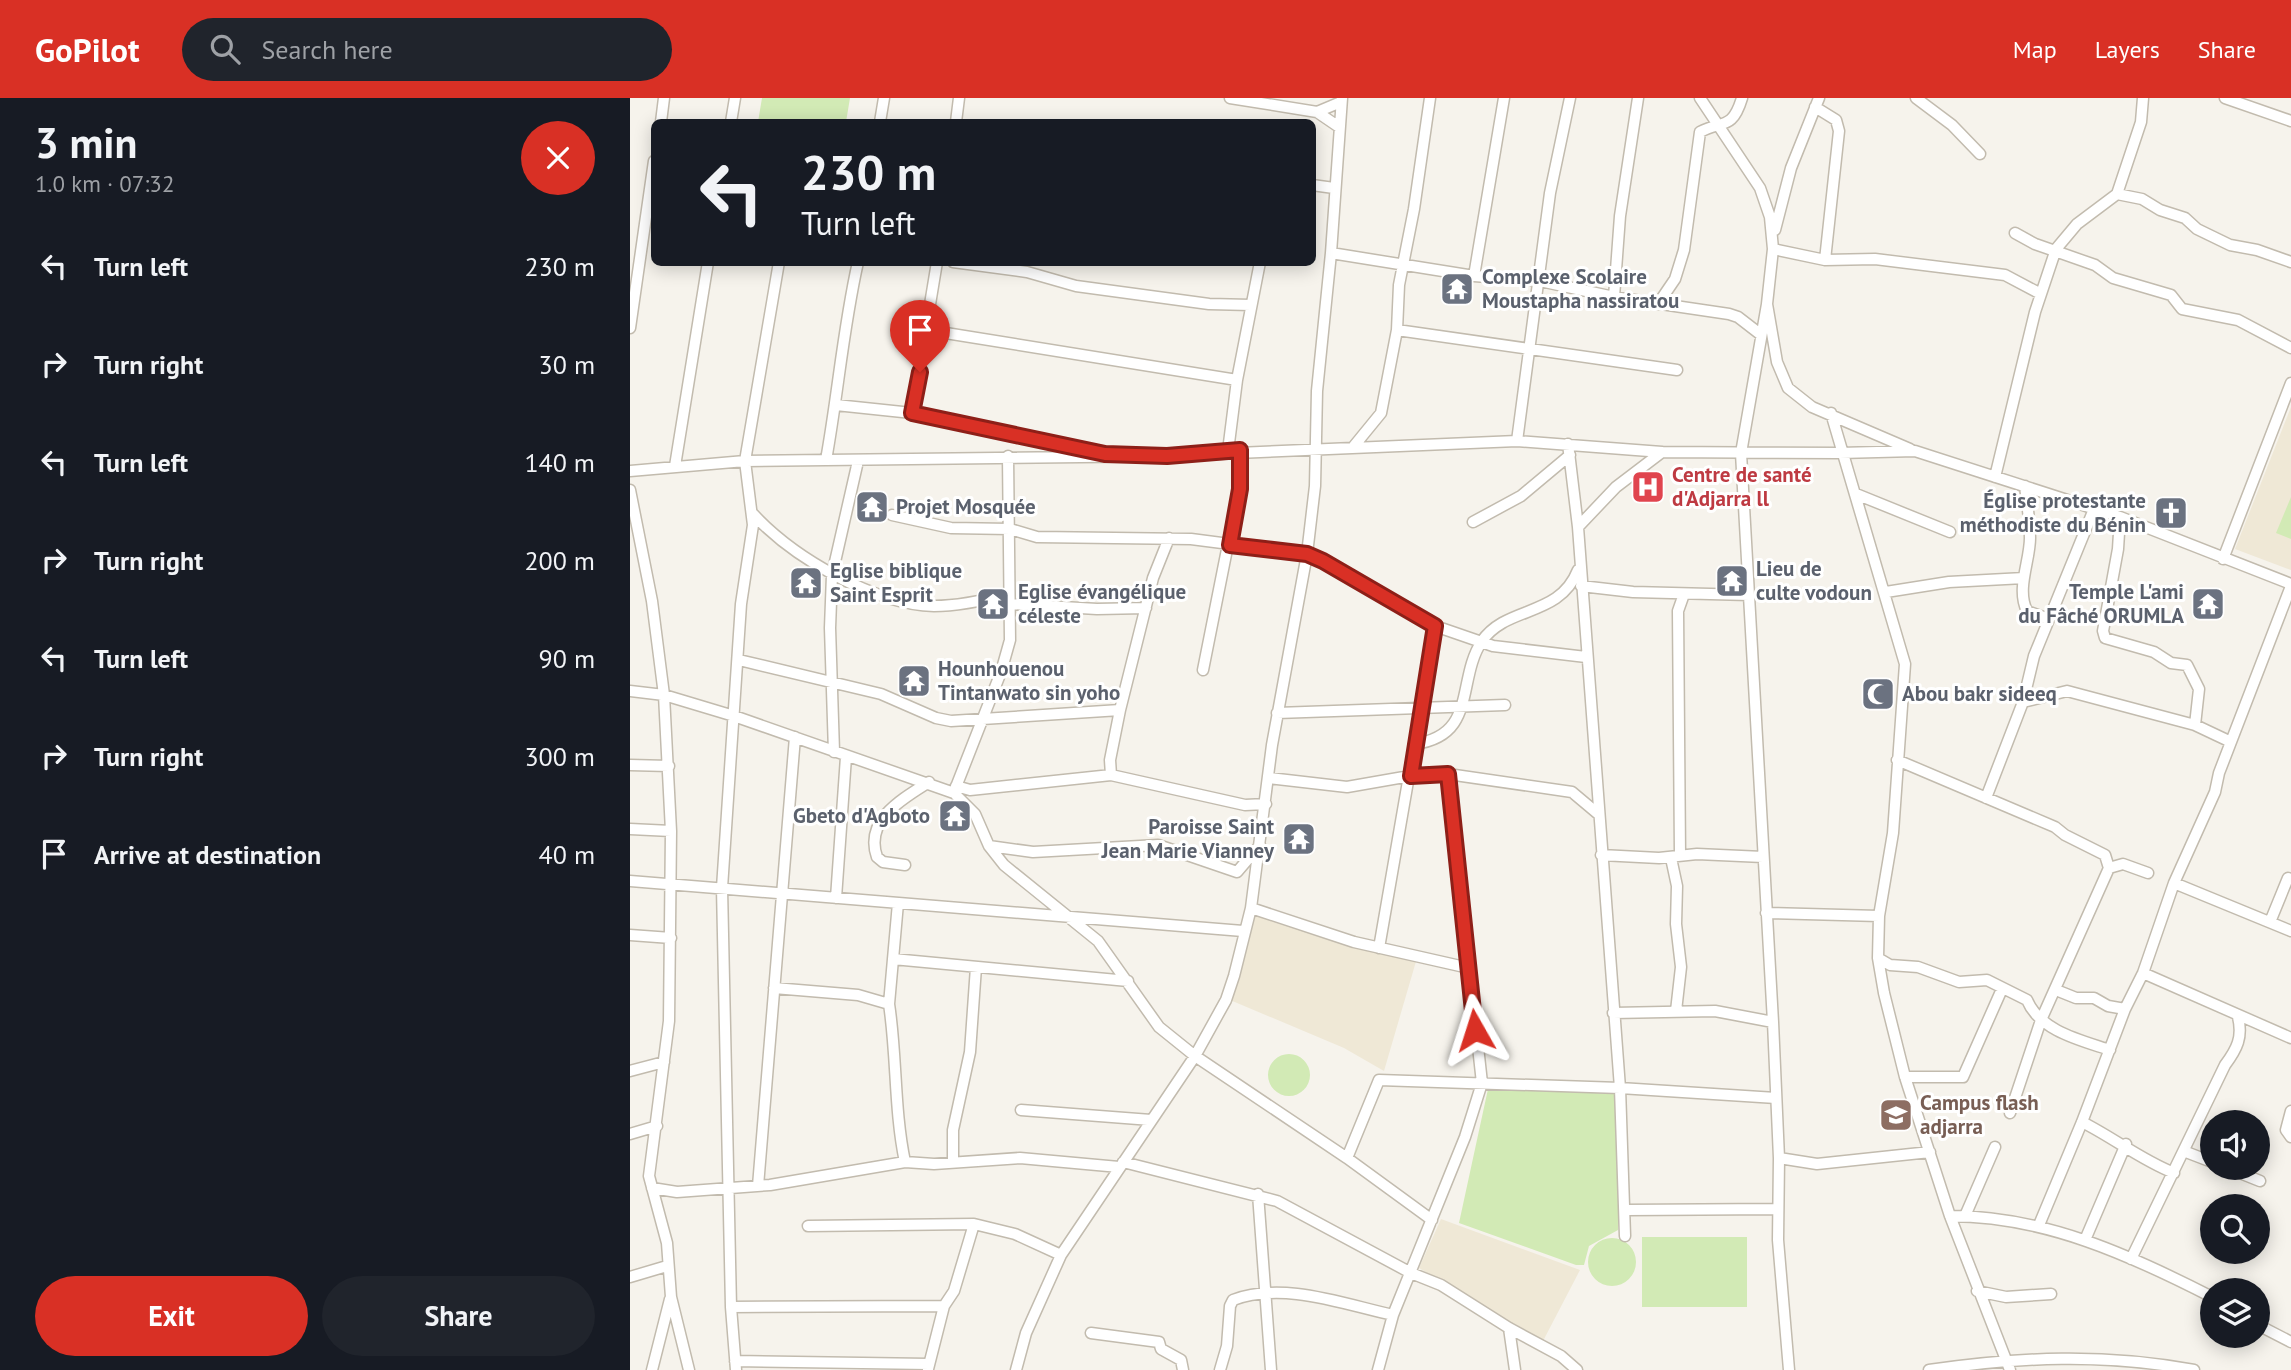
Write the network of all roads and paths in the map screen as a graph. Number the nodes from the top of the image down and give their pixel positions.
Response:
1 (664, 98) edge
2 (733, 98) edge
3 (884, 98) edge
4 (960, 98) edge
5 (1230, 98) edge
6 (1430, 98) edge
7 (1504, 98) edge
8 (1570, 98) edge
9 (1638, 98) edge
10 (1700, 98) edge
11 (1742, 98) edge
12 (1916, 98) edge
13 (2143, 98) edge
14 (2225, 98) edge
15 (1341, 100) edge
16 (1817, 103) edge
17 (1317, 112) junction
18 (661, 119) edge
19 (731, 119) edge
20 (880, 119) edge
21 (956, 119) edge
22 (2291, 121) edge
23 (1339, 127) junction
24 (1720, 128) junction
25 (1980, 154) dead end
26 (651, 182) edge
27 (1316, 186) edge
28 (1334, 188) junction
29 (2117, 194) junction
30 (2015, 233) dead end
31 (1773, 237) junction
32 (1773, 249) junction
33 (2056, 249) junction
34 (1331, 253) junction
35 (1825, 260) junction
36 (2291, 262) edge
37 (1403, 264) junction
38 (707, 266) edge
39 (778, 266) edge
40 (857, 266) edge
41 (936, 266) edge
42 (983, 266) edge
43 (1259, 266) edge
44 (1474, 276) junction
45 (1541, 281) junction
46 (2041, 294) junction
47 (1614, 297) junction
48 (1658, 303) junction
49 (1767, 304) junction
50 (1251, 305) junction
51 (630, 327) edge
52 (927, 330) junction
53 (1396, 330) junction
54 (1760, 334) junction
55 (2291, 348) edge
56 (1529, 350) junction
57 (1676, 369) dead end
58 (1237, 380) junction
59 (2291, 383) edge
60 (836, 405) junction
61 (912, 413) junction
62 (1831, 413) junction
63 (1517, 441) junction
64 (1353, 446) junction
65 (1317, 447) junction
66 (1240, 450) junction
67 (1569, 450) junction
68 (1228, 451) junction
69 (1915, 451) junction
70 (1662, 452) junction
71 (1741, 453) junction
72 (1840, 453) junction
73 (1105, 454) junction
74 (1008, 456) junction
75 (826, 460) junction
76 (745, 461) junction
77 (858, 461) junction
78 (675, 466) junction
79 (630, 471) edge
80 (1995, 477) junction
81 (2025, 486) junction
82 (630, 490) edge
83 (1856, 494) junction
84 (2094, 509) junction
85 (753, 514) junction
86 (892, 514) dead end
87 (2120, 517) junction
88 (1473, 522) dead end
89 (1578, 527) junction
90 (1010, 529) junction
91 (1950, 532) dead end
92 (1169, 538) junction
93 (1230, 545) junction
94 (1307, 554) junction
95 (2223, 559) junction
96 (1580, 565) junction
97 (832, 575) junction
98 (2024, 578) junction
99 (2291, 585) edge
100 (1581, 586) junction
101 (1886, 592) junction
102 (1684, 594) junction
103 (1749, 595) junction
104 (1010, 599) junction
105 (1146, 608) junction
106 (2049, 619) junction
107 (1435, 626) junction
108 (1481, 643) junction
109 (1586, 657) junction
110 (739, 660) junction
111 (1203, 670) dead end
112 (833, 681) junction
113 (630, 691) edge
114 (664, 695) junction
115 (2023, 702) junction
116 (1505, 705) dead end
117 (1460, 706) junction
118 (1420, 708) junction
119 (1120, 710) junction
120 (1277, 713) junction
121 (734, 716) junction
122 (981, 722) junction
123 (2195, 725) junction
124 (795, 737) junction
125 (2231, 742) junction
126 (1414, 744) junction
127 (834, 752) junction
128 (846, 757) junction
129 (1897, 760) junction
130 (630, 765) edge
131 (669, 766) junction
132 (1448, 774) junction
133 (1111, 775) junction
134 (1411, 776) junction
135 (1269, 778) junction
136 (929, 782) junction
137 (955, 789) junction
138 (1986, 798) junction
139 (1266, 804) junction
140 (1597, 813) junction
141 (630, 829) edge
142 (671, 831) junction
143 (1260, 845) junction
144 (989, 846) junction
145 (1601, 855) junction
146 (1675, 856) junction
147 (1763, 857) junction
148 (905, 865) dead end
149 (2109, 868) junction
150 (2148, 873) dead end
151 (2288, 878) dead end
152 (630, 881) edge
153 (669, 884) junction
154 (2174, 884) junction
155 (722, 888) junction
156 (782, 893) junction
157 (836, 898) junction
158 (898, 903) junction
159 (1251, 908) junction
160 (1766, 913) junction
161 (1066, 916) junction
162 (1879, 916) junction
163 (2270, 922) junction
164 (1243, 931) junction
165 (2291, 931) edge
166 (630, 935) edge
167 (671, 938) junction
168 (1379, 948) junction
169 (1878, 958) junction
170 (893, 959) junction
171 (976, 967) junction
172 (1469, 968) junction
173 (2143, 973) junction
174 (1128, 981) junction
175 (774, 988) junction
176 (2002, 989) junction
177 (2056, 990) junction
178 (889, 1004) junction
179 (2125, 1009) junction
180 (1676, 1010) junction
181 (1613, 1013) junction
182 (2238, 1017) junction
183 (2041, 1020) junction
184 (1773, 1022) junction
185 (2291, 1038) edge
186 (2110, 1049) junction
187 (1195, 1056) junction
188 (664, 1062) junction
189 (630, 1071) edge
190 (1905, 1077) junction
191 (1482, 1083) junction
192 (1620, 1088) junction
193 (1776, 1098) junction
194 (1021, 1110) dead end
195 (2291, 1111) edge
196 (2010, 1113) dead end
197 (1151, 1120) junction
198 (2082, 1122) junction
199 (657, 1126) junction
200 (630, 1134) edge
201 (2291, 1137) edge
202 (2126, 1144) junction
203 (1995, 1147) dead end
204 (1930, 1152) junction
205 (2186, 1152) junction
206 (2200, 1157) edge
207 (1347, 1158) junction
208 (1779, 1158) junction
209 (953, 1161) junction
210 (905, 1162) junction
211 (1121, 1164) junction
212 (2174, 1173) junction
213 (758, 1186) junction
214 (728, 1187) junction
215 (652, 1188) junction
216 (1258, 1194) junction
217 (1777, 1209) junction
218 (1626, 1210) junction
219 (1950, 1216) junction
220 (1965, 1216) junction
221 (1432, 1220) junction
222 (974, 1224) junction
223 (2039, 1225) junction
224 (808, 1226) dead end
225 (1625, 1236) dead end
226 (2085, 1240) junction
227 (1061, 1255) junction
228 (2131, 1259) junction
229 (667, 1266) junction
230 (1411, 1273) junction
231 (630, 1277) edge
232 (1264, 1291) junction
233 (1977, 1291) junction
234 (2200, 1291) edge
235 (2051, 1294) dead end
236 (671, 1297) junction
237 (944, 1306) junction
238 (731, 1307) junction
239 (1393, 1315) junction
240 (1509, 1328) junction
241 (2270, 1331) edge
242 (1091, 1333) dead end
243 (2291, 1342) edge
244 (2005, 1359) junction
245 (736, 1366) edge
246 (928, 1367) edge
247 (652, 1370) edge
248 (689, 1370) edge
249 (1016, 1370) edge
250 (1182, 1370) edge
251 (1220, 1370) edge
252 (1270, 1370) edge
253 (1378, 1370) edge
254 (1515, 1370) edge
255 (1577, 1370) edge
256 (1789, 1370) edge
257 (1929, 1370) edge
258 (2010, 1370) edge
259 (2194, 1370) edge

1 - 18 street
2 - 19 street
3 - 20 street
4 - 21 street
5 - 17 street
6 - 37 street
7 - 44 street
8 - 45 street
9 - 47 street
10 - 24 street
11 - 24 street
12 - 25 street
13 - 29 street
14 - 22 street
15 - 17 street
15 - 23 street
16 - 31 street
16 - 35 street
17 - 23 street
23 - 28 street
24 - 31 street
24 - 48 street
26 - 51 street
27 - 28 street
28 - 34 street
29 - 33 street
29 - 36 street
30 - 33 street
31 - 32 street
32 - 35 street
32 - 49 street
33 - 46 street
33 - 55 street
34 - 37 street
34 - 65 street
35 - 46 street
37 - 44 street
37 - 53 street
38 - 78 street
39 - 76 street
40 - 60 street
41 - 52 street
42 - 50 street
43 - 50 street
44 - 45 street
45 - 47 street
45 - 56 street
46 - 80 street
47 - 48 street
48 - 54 street
49 - 54 street
49 - 62 street
50 - 58 street
52 - 58 street
52 - 61 street
53 - 56 street
53 - 64 street
54 - 71 street
56 - 57 street
56 - 63 street
58 - 68 street
59 - 95 street
60 - 61 street
60 - 75 street
61 - 73 street
62 - 69 street
62 - 72 street
63 - 64 street
63 - 67 street
64 - 65 street
65 - 66 street
65 - 94 street
66 - 68 street
66 - 93 street
67 - 70 street
67 - 88 street
67 - 89 street
68 - 73 street
69 - 72 street
69 - 80 street
70 - 71 street
70 - 89 street
71 - 72 street
71 - 103 street
72 - 83 street
73 - 74 street
74 - 77 street
74 - 90 street
75 - 76 street
75 - 77 street
76 - 78 street
76 - 85 street
77 - 97 street
78 - 79 street
80 - 81 street
81 - 84 street
81 - 98 street
82 - 114 street
83 - 91 street
83 - 101 street
84 - 87 street
84 - 106 street
85 - 97 street
85 - 110 street
86 - 90 street
87 - 95 street
87 - 123 street
89 - 96 street
90 - 92 street
90 - 104 street
92 - 93 street
92 - 105 street
93 - 94 street
93 - 111 street
94 - 107 street
94 - 120 street
95 - 99 street
96 - 100 street
96 - 108 street
97 - 104 street
97 - 112 street
98 - 101 street
98 - 106 street
99 - 125 street
100 - 102 street
100 - 109 street
101 - 129 street
102 - 103 street
102 - 146 street
103 - 147 street
104 - 105 street
104 - 122 street
105 - 119 street
106 - 115 street
107 - 108 street
107 - 118 street
108 - 109 street
108 - 117 street
109 - 140 street
110 - 112 street
110 - 121 street
112 - 122 street
112 - 127 street
113 - 114 street
114 - 121 street
114 - 131 street
115 - 123 street
115 - 138 street
116 - 117 street
117 - 118 street
117 - 126 street
118 - 120 street
118 - 126 street
119 - 122 street
119 - 133 street
120 - 135 street
121 - 124 street
121 - 155 street
122 - 137 street
123 - 125 street
124 - 127 street
124 - 156 street
125 - 154 street
126 - 134 street
127 - 128 street
128 - 136 street
128 - 157 street
129 - 138 street
129 - 162 street
130 - 131 street
131 - 142 street
132 - 134 street
132 - 140 street
132 - 172 street
133 - 137 street
133 - 139 street
134 - 135 street
134 - 168 street
135 - 139 street
136 - 137 street
136 - 148 street
137 - 144 street
138 - 149 street
139 - 143 street
140 - 145 street
141 - 142 street
142 - 153 street
143 - 144 street
143 - 159 street
144 - 161 street
145 - 146 street
145 - 181 street
146 - 147 street
146 - 180 street
147 - 160 street
149 - 150 street
149 - 177 street
151 - 163 street
152 - 153 street
153 - 155 street
153 - 167 street
154 - 163 street
154 - 173 street
155 - 156 street
155 - 214 street
156 - 157 street
156 - 175 street
157 - 158 street
158 - 161 street
158 - 170 street
159 - 164 street
159 - 168 street
160 - 162 street
160 - 184 street
161 - 164 street
161 - 174 street
162 - 169 street
163 - 165 street
164 - 187 street
166 - 167 street
167 - 188 street
168 - 172 street
169 - 176 street
169 - 190 street
170 - 171 street
170 - 178 street
171 - 174 street
171 - 209 street
172 - 191 street
173 - 179 street
173 - 182 street
174 - 187 street
175 - 178 street
175 - 213 street
176 - 183 street
176 - 190 street
177 - 179 street
177 - 183 street
178 - 210 street
179 - 186 street
180 - 181 street
180 - 184 street
181 - 192 street
182 - 185 street
182 - 205 street
183 - 186 street
183 - 196 street
184 - 193 street
186 - 198 street
187 - 197 street
187 - 207 street
188 - 189 street
188 - 199 street
190 - 204 street
191 - 192 street
191 - 207 street
191 - 221 street
192 - 193 street
192 - 218 street
193 - 208 street
194 - 197 street
195 - 201 street
197 - 211 street
198 - 202 street
198 - 223 street
199 - 200 street
199 - 215 street
202 - 212 street
202 - 226 street
203 - 220 street
204 - 208 street
204 - 219 street
205 - 206 street
205 - 212 street
207 - 221 street
208 - 217 street
209 - 210 street
209 - 211 street
210 - 213 street
211 - 216 street
211 - 227 street
212 - 228 street
213 - 214 street
214 - 215 street
214 - 238 street
215 - 229 street
216 - 230 street
216 - 232 street
217 - 218 street
217 - 256 street
218 - 225 street
219 - 220 street
219 - 233 street
220 - 223 street
221 - 230 street
222 - 224 street
222 - 227 street
222 - 237 street
223 - 226 street
226 - 228 street
227 - 249 street
228 - 234 street
229 - 231 street
229 - 236 street
230 - 239 street
230 - 240 street
232 - 239 street
232 - 251 street
232 - 252 street
233 - 235 street
233 - 244 street
236 - 247 street
236 - 248 street
237 - 238 street
237 - 246 street
238 - 245 street
239 - 253 street
240 - 254 street
240 - 255 street
241 - 243 street
242 - 250 street
244 - 257 street
244 - 258 street
244 - 259 street
245 - 246 street

